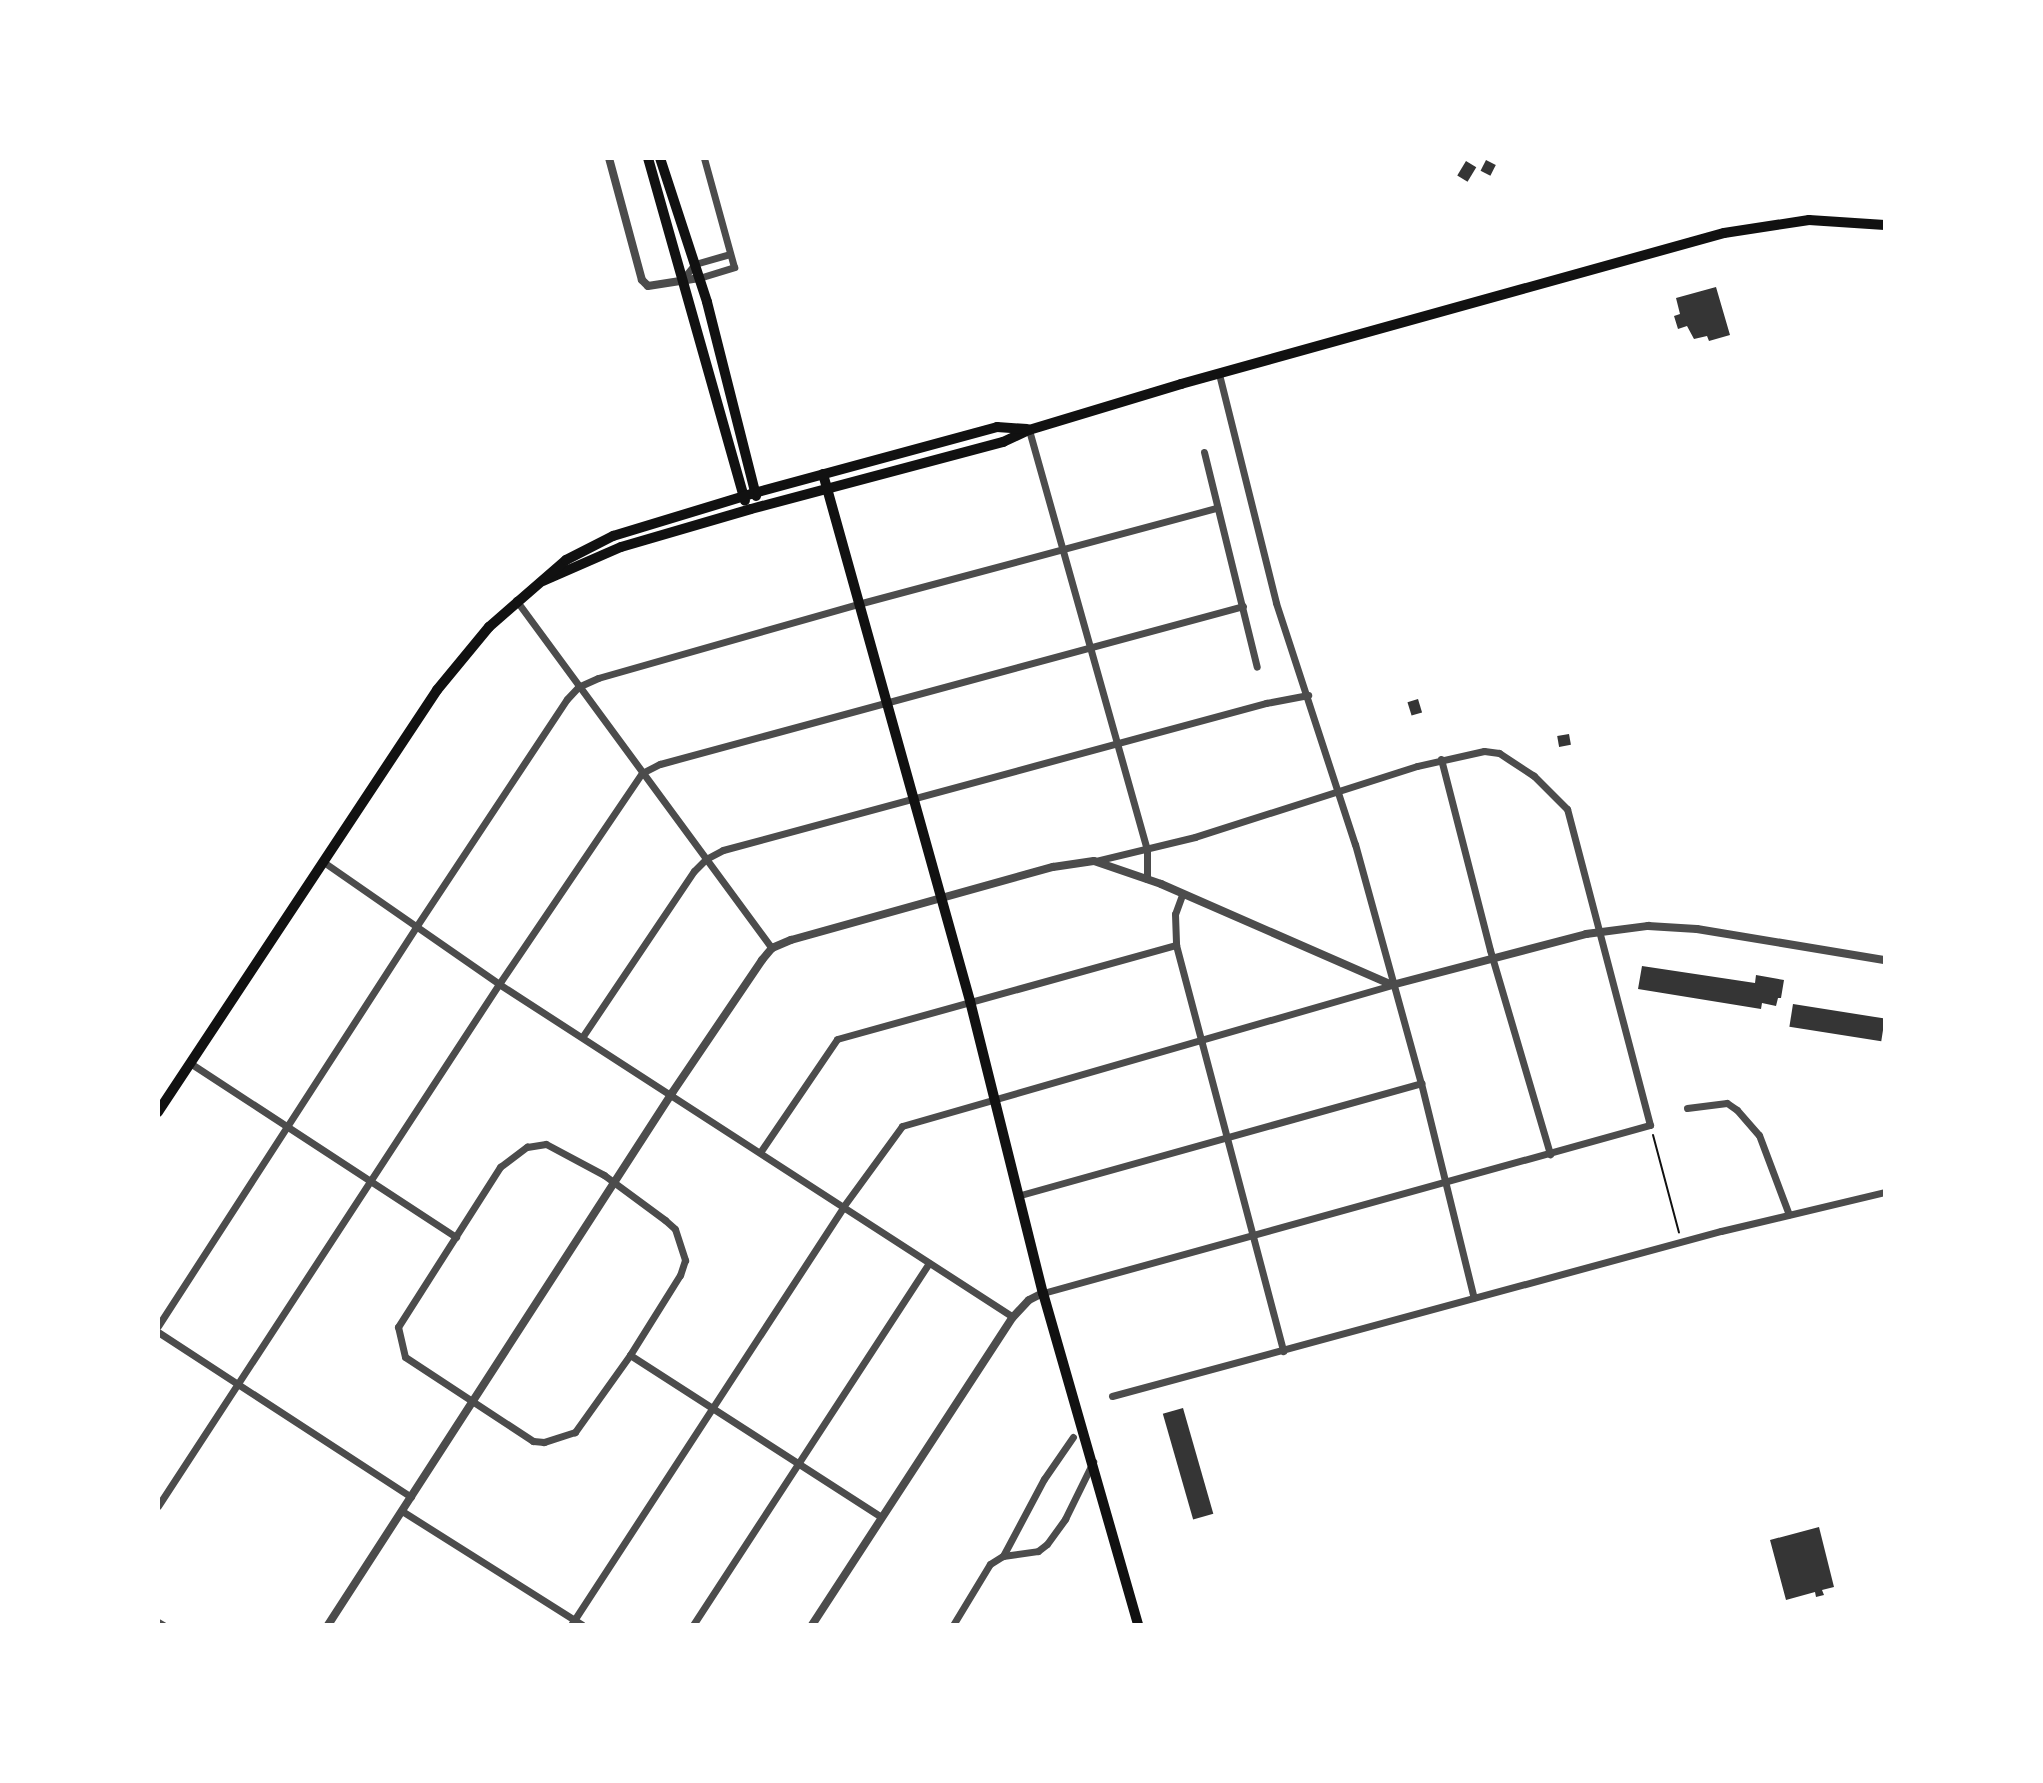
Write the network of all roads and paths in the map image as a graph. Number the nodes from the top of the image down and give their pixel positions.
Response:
1 (609, 158) edge
2 (648, 158) edge
3 (660, 158) edge
4 (704, 158) edge
5 (1885, 225) edge
6 (730, 254) junction
7 (695, 264) junction
8 (699, 278) junction
9 (682, 280) junction
10 (1219, 374) junction
11 (1029, 430) junction
12 (1204, 452) dead end
13 (823, 474) junction
14 (827, 488) junction
15 (758, 492) junction
16 (742, 497) junction
17 (1217, 508) junction
18 (751, 509) junction
19 (1062, 550) junction
20 (543, 581) junction
21 (516, 600) junction
22 (858, 604) junction
23 (1243, 606) junction
24 (1089, 648) junction
25 (1257, 667) dead end
26 (578, 687) junction
27 (1308, 695) junction
28 (886, 704) junction
29 (1117, 744) junction
30 (1441, 759) junction
31 (642, 773) junction
32 (1337, 791) junction
33 (912, 802) junction
34 (1147, 850) junction
35 (706, 859) junction
36 (1094, 861) junction
37 (325, 863) junction
38 (1147, 879) junction
39 (1182, 895) junction
40 (941, 898) junction
41 (416, 927) junction
42 (1599, 932) junction
43 (1176, 945) junction
44 (772, 948) junction
45 (1494, 960) junction
46 (1885, 960) edge
47 (499, 984) junction
48 (1392, 985) junction
49 (970, 1001) junction
50 (583, 1036) junction
51 (1202, 1037) junction
52 (190, 1063) junction
53 (1421, 1083) junction
54 (672, 1093) junction
55 (993, 1098) junction
56 (1687, 1108) dead end
57 (158, 1112) edge
58 (1650, 1125) junction
59 (286, 1128) junction
60 (1227, 1135) junction
61 (761, 1151) junction
62 (1550, 1154) junction
63 (371, 1182) junction
64 (1447, 1183) junction
65 (615, 1184) junction
66 (1885, 1192) edge
67 (1017, 1196) junction
68 (843, 1207) junction
69 (1789, 1215) junction
70 (1253, 1234) junction
71 (456, 1237) junction
72 (1682, 1242) junction
73 (929, 1263) junction
74 (1043, 1293) junction
75 (1474, 1298) junction
76 (1013, 1317) junction
77 (158, 1326) edge
78 (158, 1332) edge
79 (1283, 1351) junction
80 (630, 1355) junction
81 (238, 1384) junction
82 (1112, 1396) dead end
83 (472, 1401) junction
84 (714, 1406) junction
85 (1073, 1437) dead end
86 (1094, 1460) junction
87 (797, 1462) junction
88 (411, 1497) junction
89 (158, 1506) edge
90 (402, 1511) junction
91 (881, 1517) junction
92 (1003, 1556) junction
93 (158, 1622) edge
94 (572, 1623) edge
95 (163, 1625) edge
96 (328, 1625) edge
97 (582, 1625) edge
98 (693, 1625) edge
99 (812, 1625) edge
100 (953, 1625) edge
101 (1138, 1625) edge

1 - 9 street
2 - 9 main road
3 - 7 main road
4 - 6 street
5 - 10 main road
6 - 7 street
6 - 8 street
7 - 8 main road
7 - 9 street
8 - 9 street
8 - 15 main road
9 - 16 main road
10 - 11 main road
10 - 27 street
11 - 13 main road
11 - 14 main road
11 - 19 street
12 - 17 street
13 - 14 main road
13 - 15 main road
14 - 18 main road
14 - 22 main road
15 - 16 main road
15 - 18 main road
16 - 18 main road
16 - 20 main road
17 - 19 street
17 - 23 street
18 - 20 main road
19 - 22 street
19 - 24 street
20 - 21 main road
21 - 26 street
21 - 37 main road
22 - 26 street
22 - 28 main road
23 - 24 street
23 - 25 street
24 - 28 street
24 - 29 street
26 - 31 street
26 - 41 street
27 - 29 street
27 - 32 street
28 - 31 street
28 - 33 main road
29 - 33 street
29 - 34 street
30 - 32 street
30 - 42 street
30 - 45 street
31 - 35 street
31 - 47 street
32 - 34 street
32 - 48 street
33 - 35 street
33 - 40 main road
34 - 36 street
34 - 38 street
35 - 44 street
35 - 50 street
36 - 38 street
36 - 40 street
37 - 41 street
37 - 52 main road
38 - 39 street
39 - 43 street
39 - 48 street
40 - 44 street
40 - 49 main road
41 - 47 street
41 - 59 street
42 - 45 street
42 - 46 street
42 - 58 street
43 - 49 street
43 - 51 street
44 - 54 street
45 - 48 street
45 - 62 street
47 - 50 street
47 - 63 street
48 - 51 street
48 - 53 street
49 - 55 main road
49 - 61 street
50 - 54 street
51 - 55 street
51 - 60 street
52 - 57 main road
52 - 59 street
53 - 60 street
53 - 64 street
54 - 61 street
54 - 65 street
55 - 67 main road
55 - 68 street
56 - 69 street
58 - 62 street
58 - 72 path
59 - 63 street
59 - 77 street
60 - 67 street
60 - 70 street
61 - 68 street
62 - 64 street
63 - 71 street
63 - 81 street
64 - 70 street
64 - 75 street
65 - 71 street
65 - 80 street
65 - 83 street
66 - 69 street
67 - 74 main road
68 - 73 street
68 - 84 street
69 - 72 street
70 - 74 street
70 - 79 street
71 - 83 street
72 - 75 street
73 - 76 street
73 - 87 street
74 - 76 street
74 - 86 main road
75 - 79 street
76 - 91 street
78 - 81 street
79 - 82 street
80 - 83 street
80 - 84 street
81 - 88 street
81 - 89 street
83 - 88 street
84 - 87 street
84 - 94 street
85 - 92 street
86 - 92 street
86 - 101 main road
87 - 91 street
87 - 98 street
88 - 90 street
90 - 94 street
90 - 96 street
91 - 99 street
92 - 100 street
93 - 95 street
94 - 97 street

